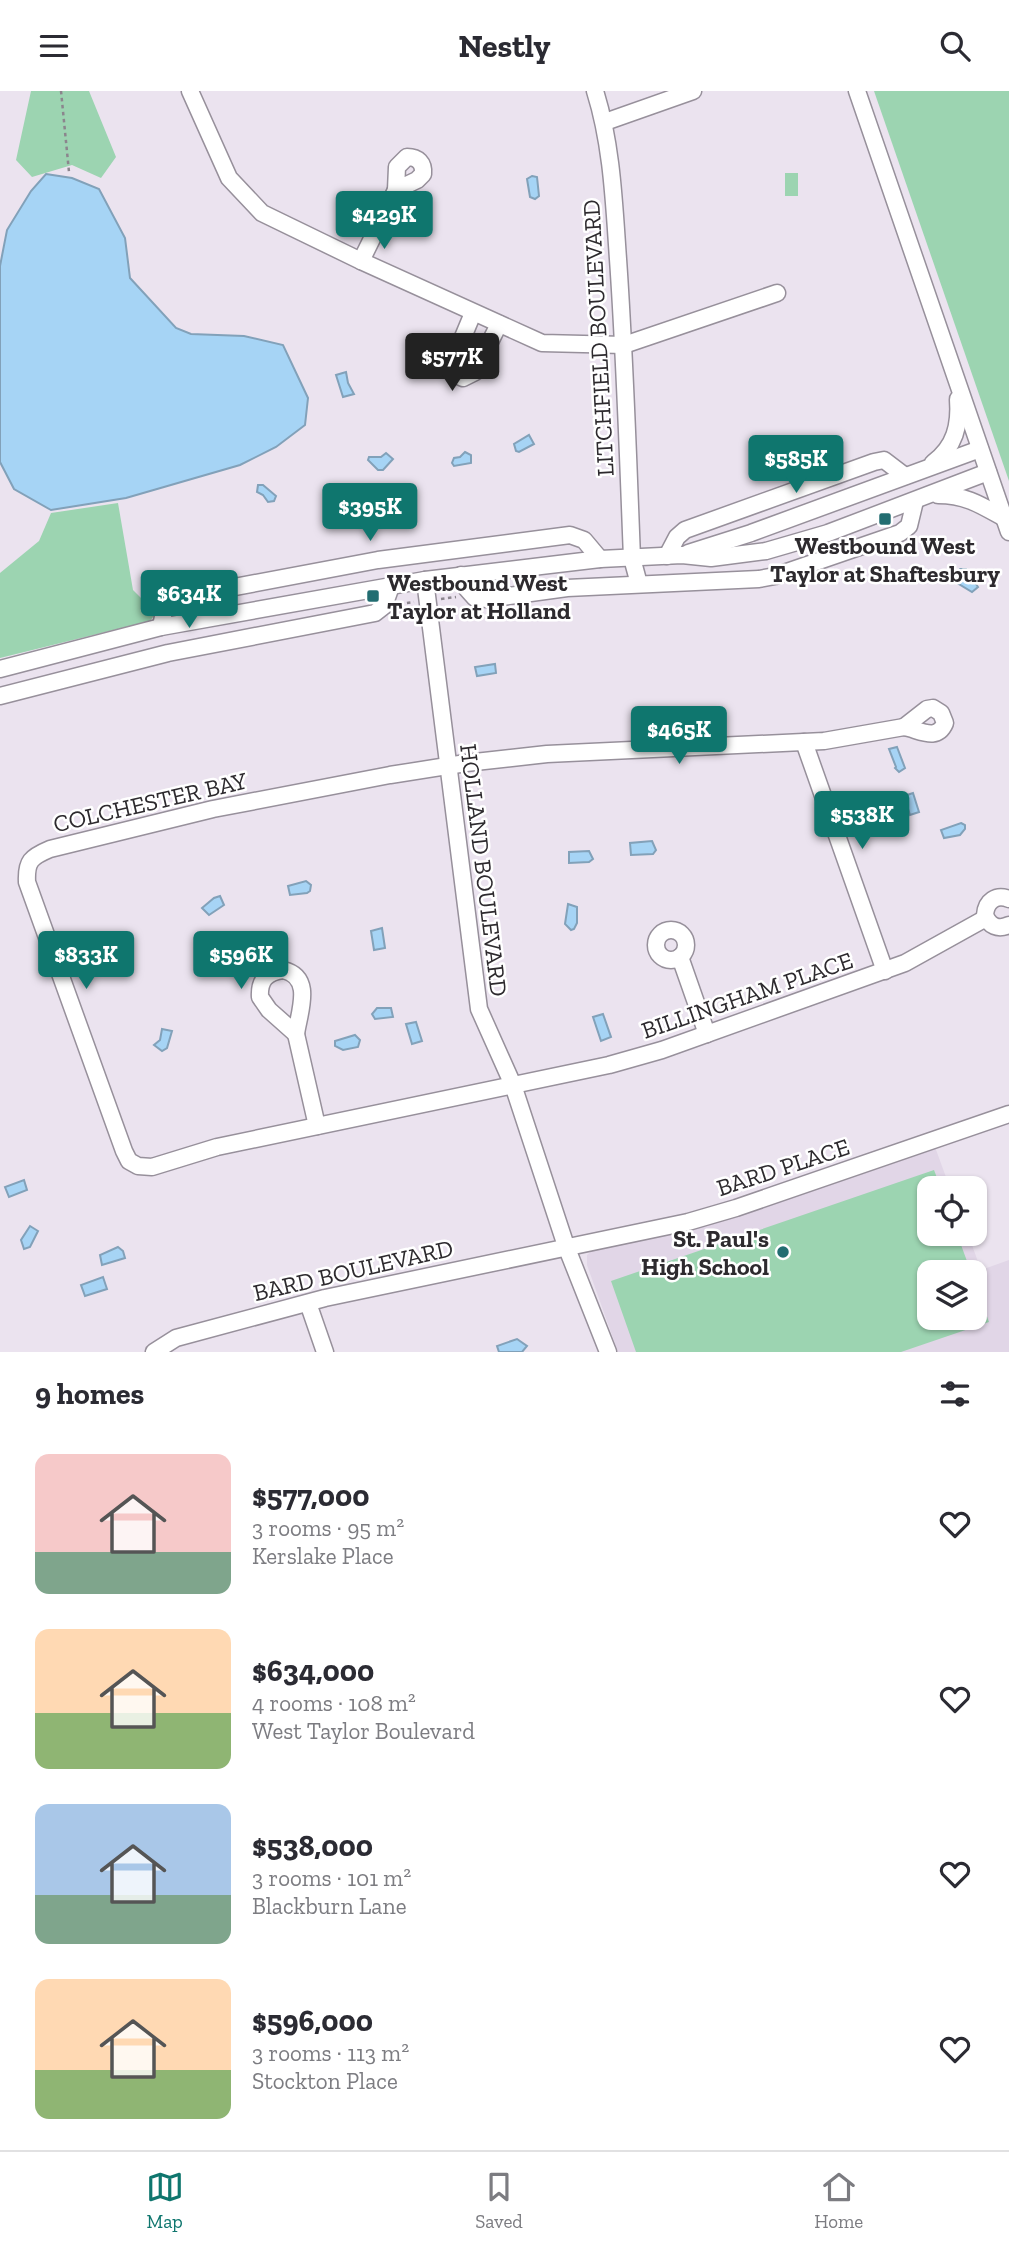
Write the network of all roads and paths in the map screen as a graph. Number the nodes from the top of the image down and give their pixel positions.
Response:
1 (61, 91) edge
2 (190, 91) edge
3 (595, 91) edge
4 (693, 91) edge
5 (857, 91) edge
6 (605, 122) junction
7 (69, 172) dead end
8 (396, 190) dead end
9 (361, 261) junction
10 (777, 293) dead end
11 (473, 313) junction
12 (499, 324) junction
13 (624, 345) junction
14 (957, 381) junction
15 (981, 449) junction
16 (922, 470) junction
17 (988, 472) junction
18 (905, 476) junction
19 (931, 495) junction
20 (915, 501) junction
21 (1007, 525) edge
22 (675, 556) junction
23 (632, 558) junction
24 (600, 559) junction
25 (461, 576) junction
26 (425, 580) junction
27 (639, 584) junction
28 (391, 586) junction
29 (161, 627) junction
30 (0, 669) edge
31 (0, 696) edge
32 (904, 727) dead end
33 (804, 743) junction
34 (448, 767) junction
35 (1009, 899) edge
36 (986, 918) junction
37 (1009, 925) edge
38 (680, 957) dead end
39 (885, 971) junction
40 (296, 1034) dead end
41 (707, 1034) junction
42 (513, 1085) junction
43 (1009, 1114) edge
44 (317, 1126) junction
45 (566, 1246) junction
46 (307, 1303) junction
47 (154, 1352) edge
48 (325, 1352) edge
49 (608, 1352) edge

1 - 7 path
2 - 9 street
3 - 6 street, LITCHFIELD BOULEVARD
4 - 6 street
5 - 14 street
6 - 13 street, LITCHFIELD BOULEVARD
8 - 9 street
9 - 11 street
10 - 13 street
11 - 12 street
11 - 12 street
12 - 13 street
13 - 23 street, LITCHFIELD BOULEVARD
14 - 15 street
14 - 16 street
15 - 16 street
15 - 17 street
16 - 18 street
17 - 19 street
17 - 21 street
18 - 22 street
18 - 22 street
19 - 20 street
19 - 21 street
20 - 22 street
20 - 27 street
22 - 23 street
23 - 24 street
23 - 27 street, LITCHFIELD BOULEVARD
24 - 25 street
24 - 29 street
25 - 26 street
25 - 27 street
26 - 28 street
26 - 34 street, HOLLAND BOULEVARD
28 - 29 street
28 - 31 street
29 - 30 street
32 - 33 street
33 - 34 street
33 - 39 street
34 - 42 street, HOLLAND BOULEVARD
34 - 44 street, COLCHESTER BAY
35 - 36 street, BILLINGHAM PLACE
36 - 37 street
36 - 39 street, BILLINGHAM PLACE
38 - 41 street
39 - 41 street, BILLINGHAM PLACE
40 - 44 street
41 - 42 street, BILLINGHAM PLACE
42 - 44 street, COLCHESTER BAY
42 - 45 street, HOLLAND BOULEVARD
43 - 45 street, BARD PLACE
45 - 46 street, BARD BOULEVARD
45 - 49 street, HOLLAND BOULEVARD
46 - 47 street, BARD BOULEVARD
46 - 48 street

